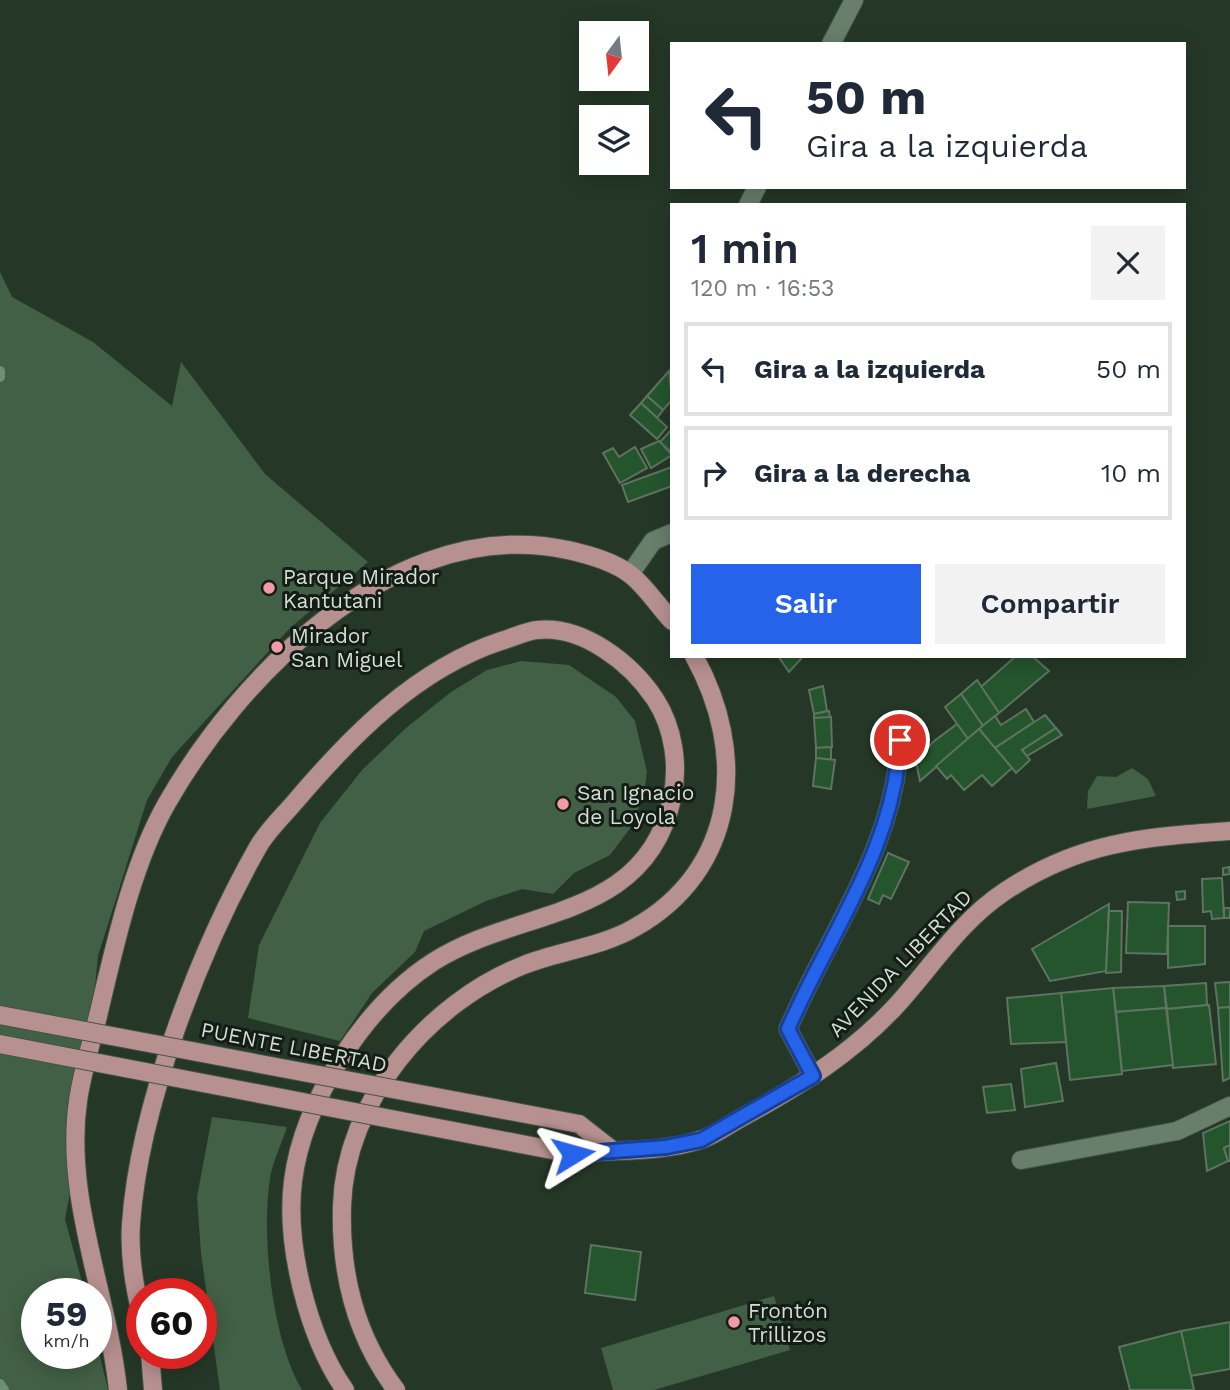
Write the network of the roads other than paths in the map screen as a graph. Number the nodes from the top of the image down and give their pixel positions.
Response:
1 (854, 0) edge
2 (832, 42) edge
3 (670, 534) edge
4 (630, 574) junction
5 (670, 619) edge
6 (695, 658) edge
7 (900, 740) dead end
8 (1230, 831) edge
9 (0, 1015) edge
10 (0, 1044) edge
11 (813, 1076) junction
12 (1230, 1106) edge
13 (611, 1149) junction
14 (1021, 1160) dead end
15 (137, 1278) edge
16 (151, 1369) edge
17 (118, 1390) edge
18 (153, 1390) edge
19 (345, 1390) edge
20 (396, 1390) edge

1 - 2 street
3 - 4 street
4 - 5 main road
4 - 17 main road
6 - 20 main road
7 - 11 street
8 - 11 main road, AVENIDA LIBERTAD
9 - 13 main road, PUENTE LIBERTAD, bridge
10 - 13 main road, AVENIDA LIBERTAD, bridge
11 - 13 main road, AVENIDA LIBERTAD
12 - 14 street
15 - 19 main road
16 - 18 main road

